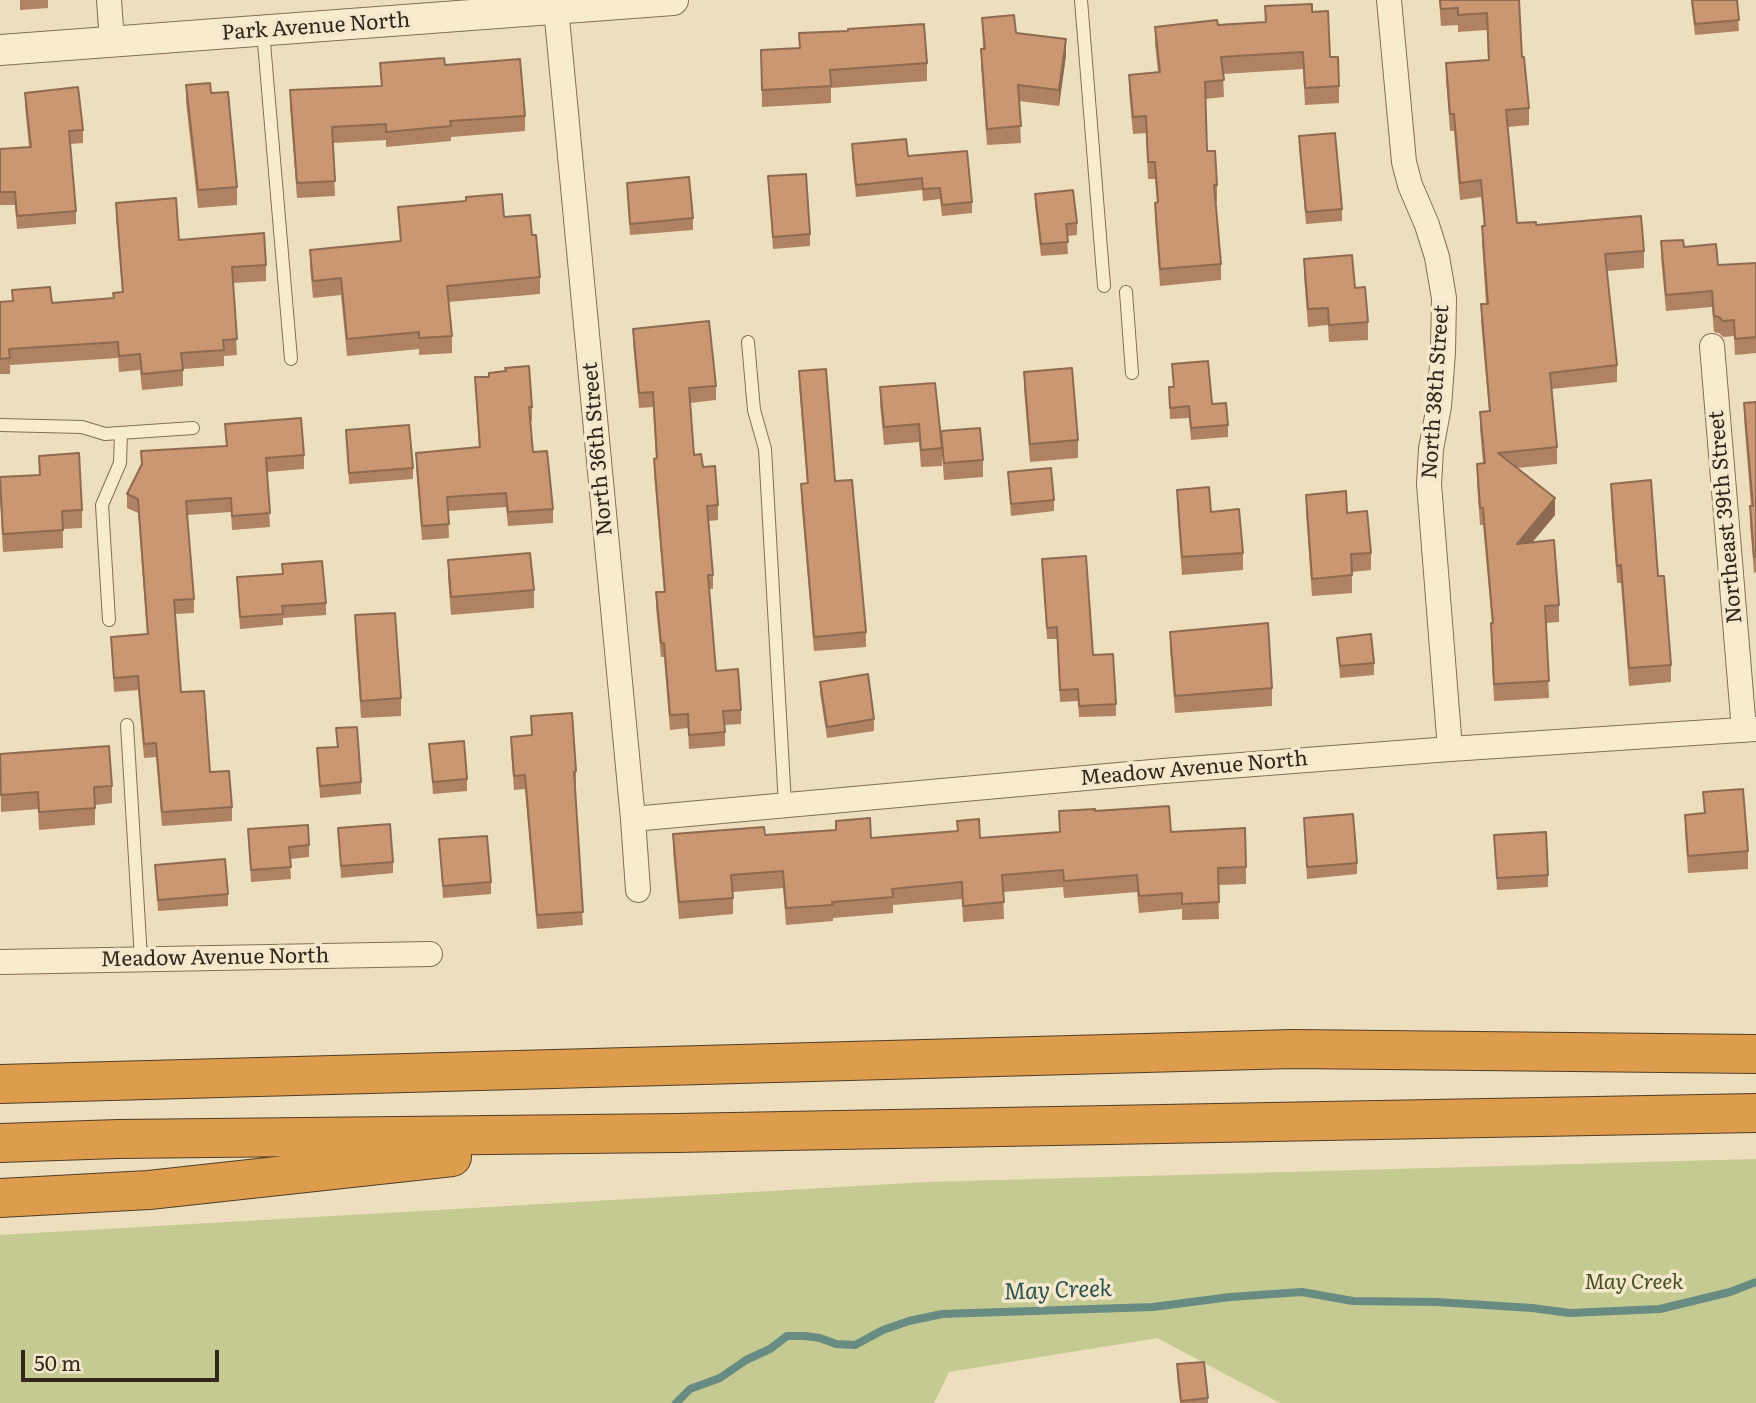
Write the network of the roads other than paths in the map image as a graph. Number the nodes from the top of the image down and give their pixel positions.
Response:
1 (109, 0) edge
2 (673, 0) edge
3 (1082, 0) edge
4 (1389, 0) edge
5 (429, 9) edge
6 (556, 9) junction
7 (262, 31) junction
8 (112, 42) junction
9 (0, 50) edge
10 (1104, 286) dead end
11 (1126, 292) dead end
12 (748, 342) dead end
13 (1712, 346) dead end
14 (291, 359) dead end
15 (1132, 373) dead end
16 (0, 425) edge
17 (193, 428) dead end
18 (121, 433) junction
19 (109, 620) dead end
20 (127, 725) dead end
21 (1753, 730) edge
22 (1450, 749) junction
23 (785, 804) junction
24 (634, 819) junction
25 (638, 890) dead end
26 (430, 954) dead end
27 (141, 959) junction
28 (0, 962) edge
29 (1756, 1054) edge
30 (0, 1084) edge
31 (1756, 1113) edge
32 (677, 1133) junction
33 (0, 1143) edge
34 (0, 1198) edge

1 - 8 street
2 - 6 street, Park Avenue North
3 - 10 lane
4 - 22 street, North 38th Street
5 - 6 street, Park Avenue North
5 - 7 street, Park Avenue North
6 - 24 street, North 36th Street
7 - 8 street, Park Avenue North
7 - 14 lane
8 - 9 street, Park Avenue North
11 - 15 lane
12 - 23 lane
13 - 21 street, Northeast 39th Street
16 - 18 lane
17 - 18 lane
18 - 19 lane
20 - 27 lane
21 - 22 street, Meadow Avenue North
22 - 23 street, Meadow Avenue North
23 - 24 street, Meadow Avenue North
24 - 25 street, North 36th Street
26 - 27 street, Meadow Avenue North
27 - 28 street, Meadow Avenue North
29 - 30 highway
31 - 32 highway
32 - 33 highway
32 - 34 highway

